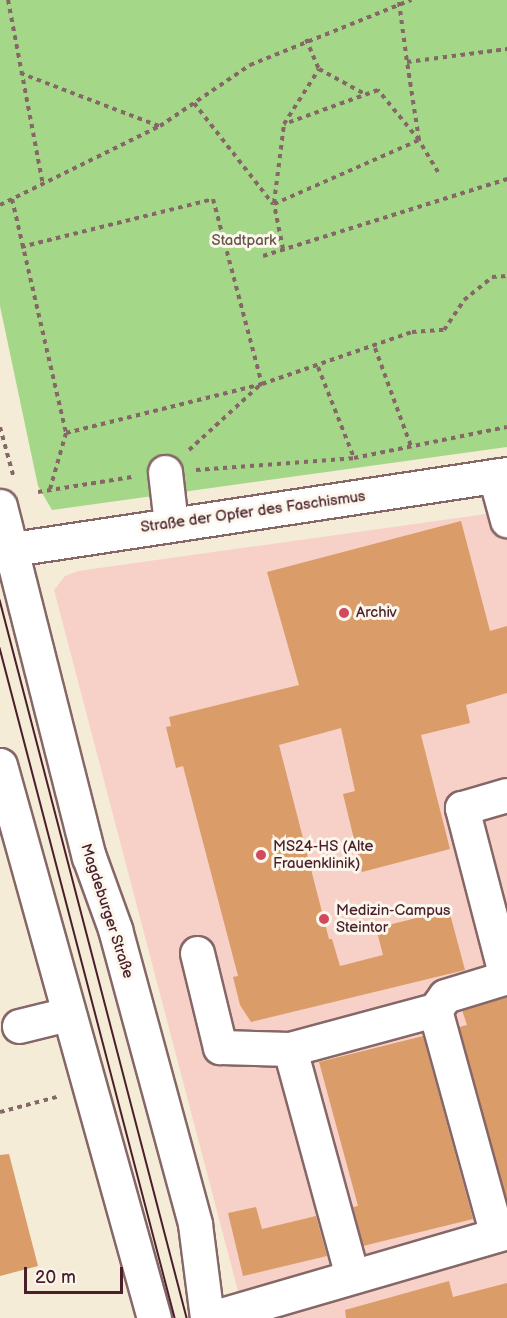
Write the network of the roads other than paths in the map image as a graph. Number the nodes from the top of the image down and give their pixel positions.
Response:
1 (165, 472) road end
2 (501, 475) edge
3 (0, 506) edge
4 (507, 519) edge
5 (171, 524) junction
6 (6, 550) edge
7 (0, 765) edge
8 (507, 795) edge
9 (197, 953) dead end
10 (506, 977) edge
11 (435, 1010) junction
12 (68, 1014) junction
13 (19, 1026) dead end
14 (290, 1049) junction
15 (502, 1234) edge
16 (352, 1276) junction
17 (300, 1306) edge
18 (154, 1318) edge
19 (209, 1318) edge

1 - 5 street
2 - 4 street
2 - 5 street, Straße der Opfer des Faschismus
3 - 6 street, Magdeburger Straße
5 - 6 street, Straße der Opfer des Faschismus
6 - 19 street, Magdeburger Straße
7 - 12 street
8 - 10 street
9 - 14 street
10 - 11 street
11 - 14 street
11 - 15 street
12 - 13 street
12 - 18 street
14 - 16 street
15 - 16 street
16 - 17 street
17 - 19 street

